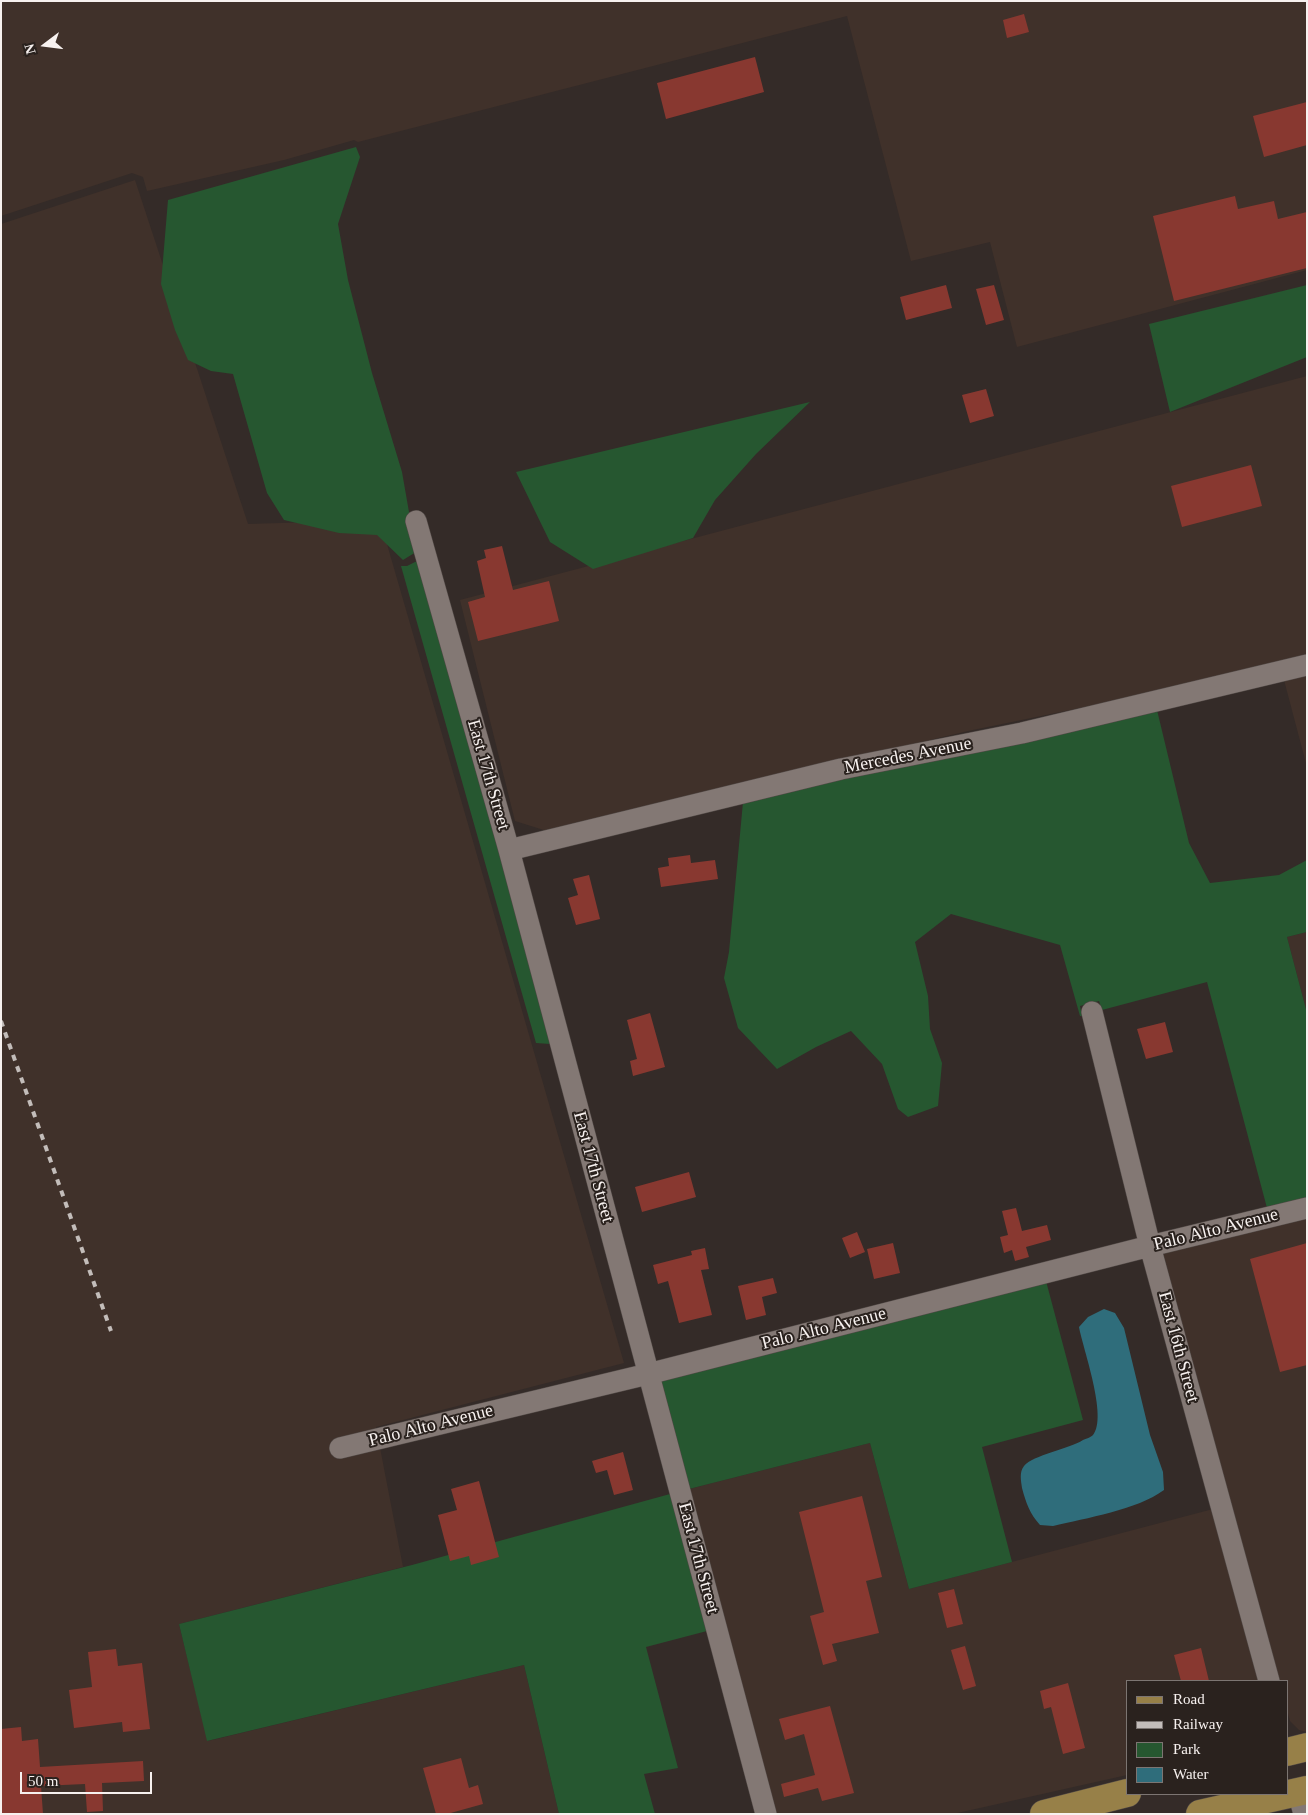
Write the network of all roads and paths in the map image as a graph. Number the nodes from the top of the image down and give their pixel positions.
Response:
1 (416, 521) dead end
2 (1307, 665) edge
3 (509, 850) junction
4 (1092, 1012) dead end
5 (1307, 1208) edge
6 (1150, 1246) junction
7 (648, 1374) junction
8 (340, 1448) dead end
9 (1269, 1680) edge
10 (1126, 1793) edge
11 (1303, 1799) edge
12 (766, 1814) edge
13 (1044, 1814) edge
14 (1200, 1814) edge

1 - 3 street, East 17th Street
2 - 3 street, Mercedes Avenue
3 - 7 street, East 17th Street
4 - 6 street, East 16th Street
5 - 6 street, Palo Alto Avenue
6 - 7 street, Palo Alto Avenue
6 - 9 street, East 16th Street
7 - 8 street, Palo Alto Avenue
7 - 12 street, East 17th Street
10 - 13 main road
11 - 14 main road

